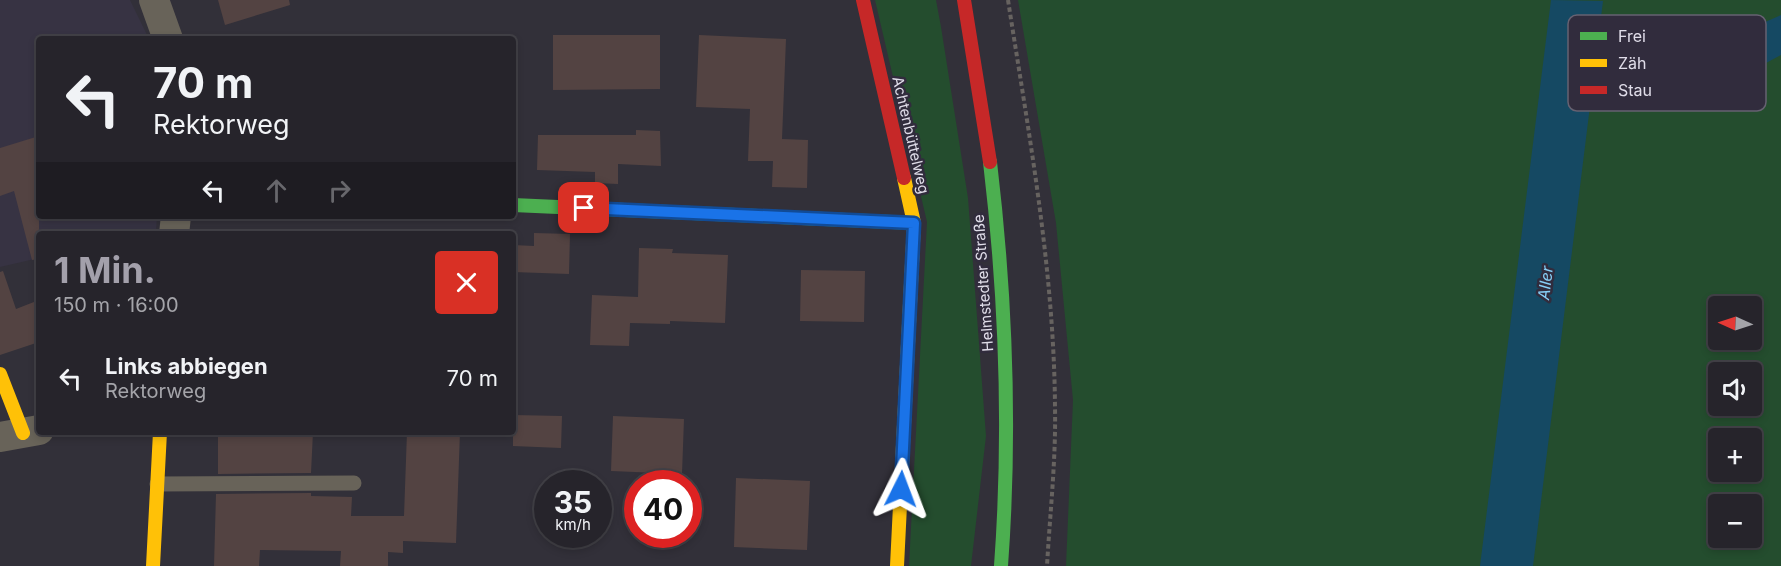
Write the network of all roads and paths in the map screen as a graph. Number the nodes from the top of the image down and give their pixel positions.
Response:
1 (154, 0) edge
2 (863, 0) edge
3 (964, 0) edge
4 (1008, 0) edge
5 (167, 36) edge
6 (516, 206) edge
7 (914, 223) junction
8 (0, 374) edge
9 (21, 434) edge
10 (160, 435) edge
11 (354, 483) dead end
12 (157, 484) junction
13 (153, 566) edge
14 (897, 566) edge
15 (1000, 566) edge
16 (1047, 566) edge

1 - 5 street
2 - 7 street, Achtenbüttelweg
3 - 15 street, Helmstedter Straße
4 - 16 path
6 - 7 street
7 - 14 street, Achtenbüttelweg
8 - 9 street
10 - 12 street
11 - 12 lane
12 - 13 street

